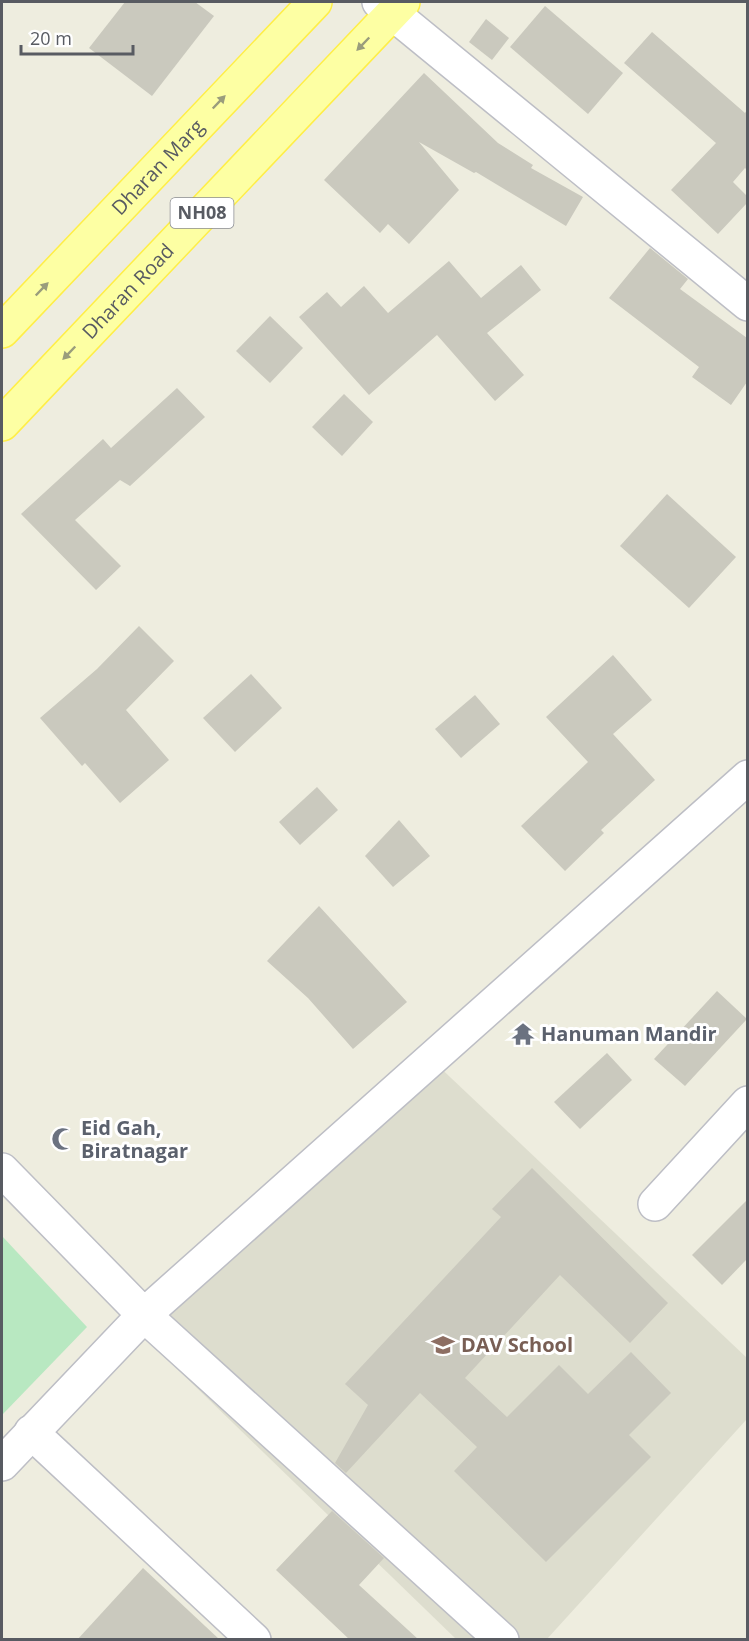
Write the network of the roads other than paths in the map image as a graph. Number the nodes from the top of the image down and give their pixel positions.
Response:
1 (315, 2) edge
2 (391, 5) edge
3 (747, 304) edge
4 (2, 331) edge
5 (2, 424) edge
6 (747, 777) edge
7 (747, 1103) edge
8 (2, 1170) edge
9 (655, 1204) dead end
10 (144, 1315) junction
11 (31, 1432) junction
12 (2, 1464) edge
13 (254, 1640) edge
14 (502, 1640) edge

4 -> 1 main road, Dharan Marg
2 - 3 street
2 -> 5 main road, Dharan Road / NH08
6 - 10 street
7 - 9 street
8 - 10 street
10 - 11 street
10 - 14 street
11 - 12 street
11 - 13 street

